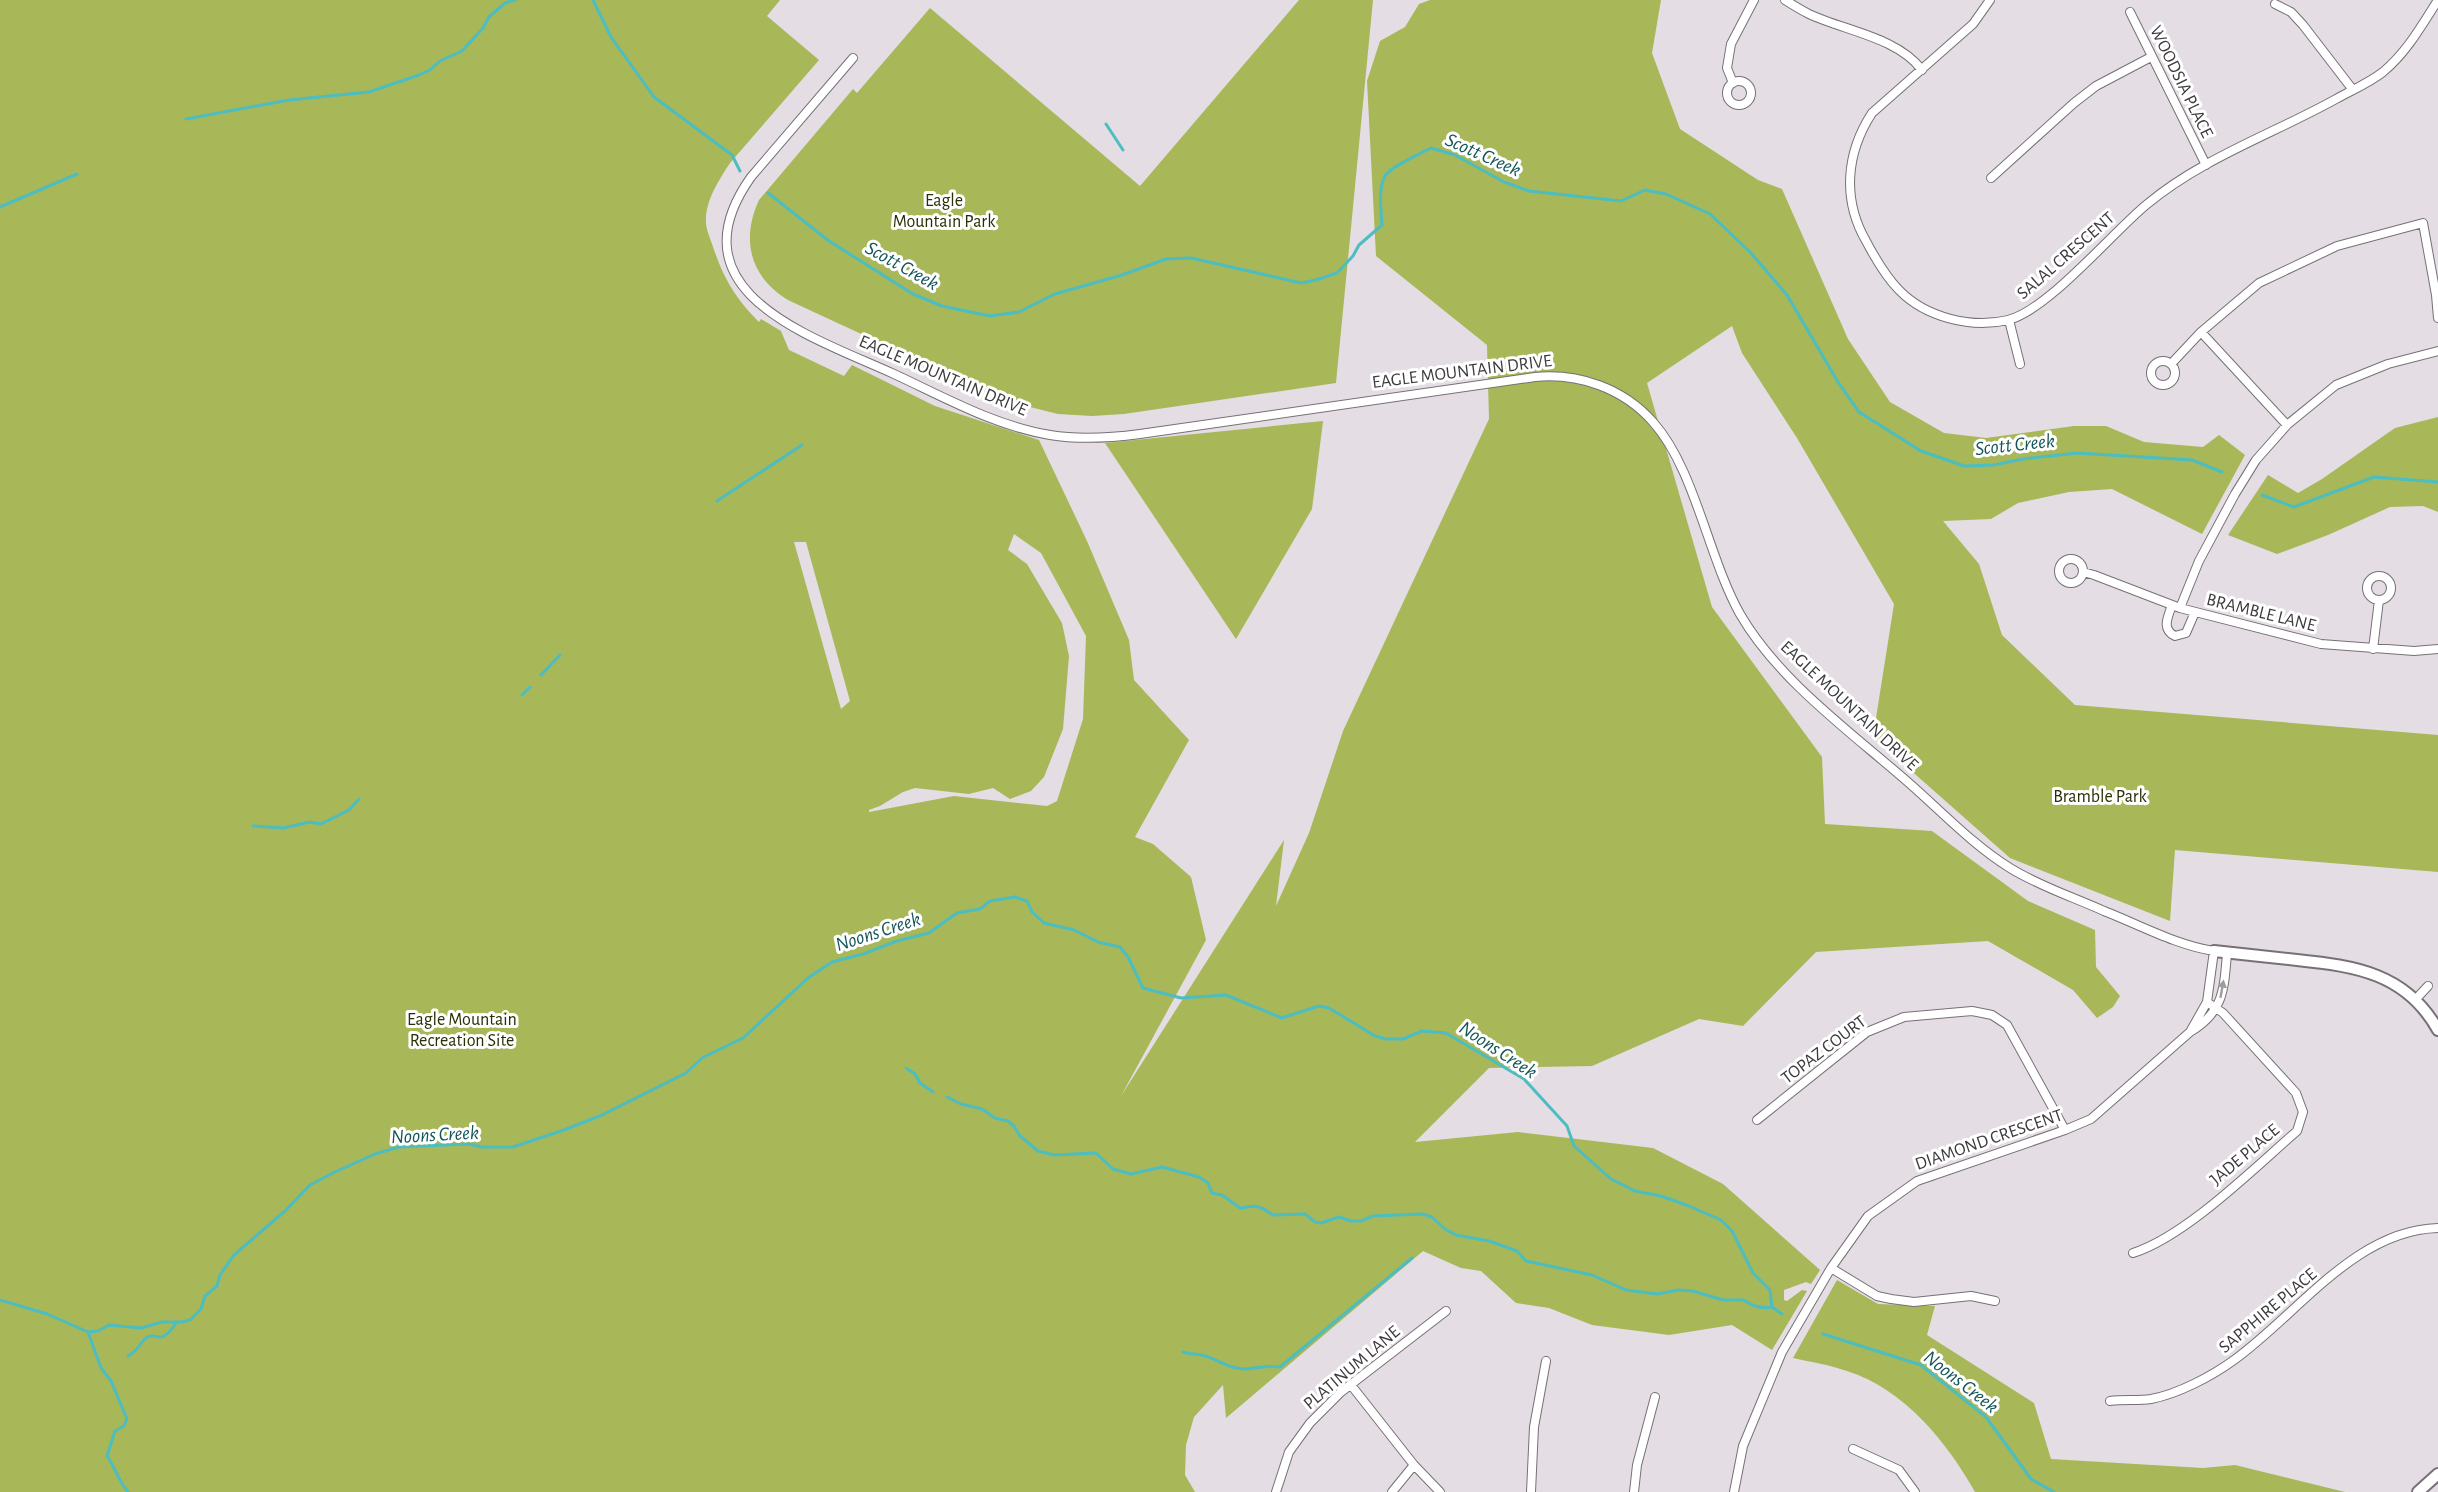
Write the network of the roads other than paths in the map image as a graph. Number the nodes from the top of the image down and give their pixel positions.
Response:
1 (1754, 0) edge
2 (1785, 0) edge
3 (1990, 0) edge
4 (2438, 0) edge
5 (2275, 4) dead end
6 (2130, 12) dead end
7 (2151, 57) junction
8 (853, 58) dead end
9 (1922, 70) junction
10 (1733, 82) dead end
11 (2353, 90) junction
12 (2206, 165) junction
13 (1991, 178) dead end
14 (2438, 318) edge
15 (2008, 320) junction
16 (2201, 332) junction
17 (2438, 351) edge
18 (2020, 364) dead end
19 (2171, 364) dead end
20 (2287, 425) junction
21 (2083, 573) dead end
22 (2379, 600) dead end
23 (2176, 607) junction
24 (2194, 612) junction
25 (2373, 649) junction
26 (2438, 649) edge
27 (2214, 951) junction
28 (2227, 953) junction
29 (2428, 986) dead end
30 (2415, 1000) junction
31 (2207, 1002) junction
32 (2217, 1009) junction
33 (2438, 1030) edge
34 (2190, 1032) junction
35 (1757, 1120) dead end
36 (2065, 1130) junction
37 (2438, 1228) edge
38 (2133, 1253) dead end
39 (1831, 1268) junction
40 (1995, 1301) dead end
41 (1446, 1311) dead end
42 (1546, 1361) dead end
43 (1351, 1385) junction
44 (1654, 1397) dead end
45 (2110, 1401) dead end
46 (1853, 1449) dead end
47 (1414, 1465) junction
48 (2438, 1474) edge
49 (1276, 1492) edge
50 (1392, 1492) edge
51 (1440, 1492) edge
52 (1531, 1492) edge
53 (1634, 1492) edge
54 (1734, 1492) edge
55 (1915, 1492) edge
56 (2418, 1492) edge

1 - 10 street
2 - 9 street
3 - 9 street, SALAL CRESCENT
4 - 11 street, SALAL CRESCENT
5 - 11 street
6 - 7 street, WOODSIA PLACE
7 - 12 street, WOODSIA PLACE
7 - 13 street
8 - 27 street, EAGLE MOUNTAIN DRIVE
9 - 15 street, SALAL CRESCENT
11 - 12 street, SALAL CRESCENT
12 - 15 street, SALAL CRESCENT
14 - 16 street
15 - 18 street
16 - 19 street
16 - 20 street
17 - 20 street
20 - 23 street
21 - 23 street, BRAMBLE LANE
22 - 25 street
23 - 24 street, BRAMBLE LANE
23 - 24 street
24 - 25 street, BRAMBLE LANE
25 - 26 street, BRAMBLE LANE
27 - 28 street, EAGLE MOUNTAIN DRIVE
27 - 31 street, DIAMOND CRESCENT
28 - 30 street, EAGLE MOUNTAIN DRIVE
32 -> 28 street
29 - 30 street
30 - 33 street, EAGLE MOUNTAIN DRIVE
31 - 32 street, JADE PLACE
31 - 34 street, DIAMOND CRESCENT
32 - 34 street, DIAMOND CRESCENT
32 - 38 street, JADE PLACE
34 - 36 street, DIAMOND CRESCENT
35 - 36 street, TOPAZ COURT
36 - 39 street, DIAMOND CRESCENT
37 - 45 street, SAPPHIRE PLACE
39 - 40 street
39 - 54 street, DIAMOND CRESCENT
41 - 43 street, PLATINUM LANE
42 - 52 street
43 - 47 street
43 - 49 street, PLATINUM LANE
44 - 53 street
46 - 55 street
47 - 50 street
47 - 51 street
48 - 56 street

